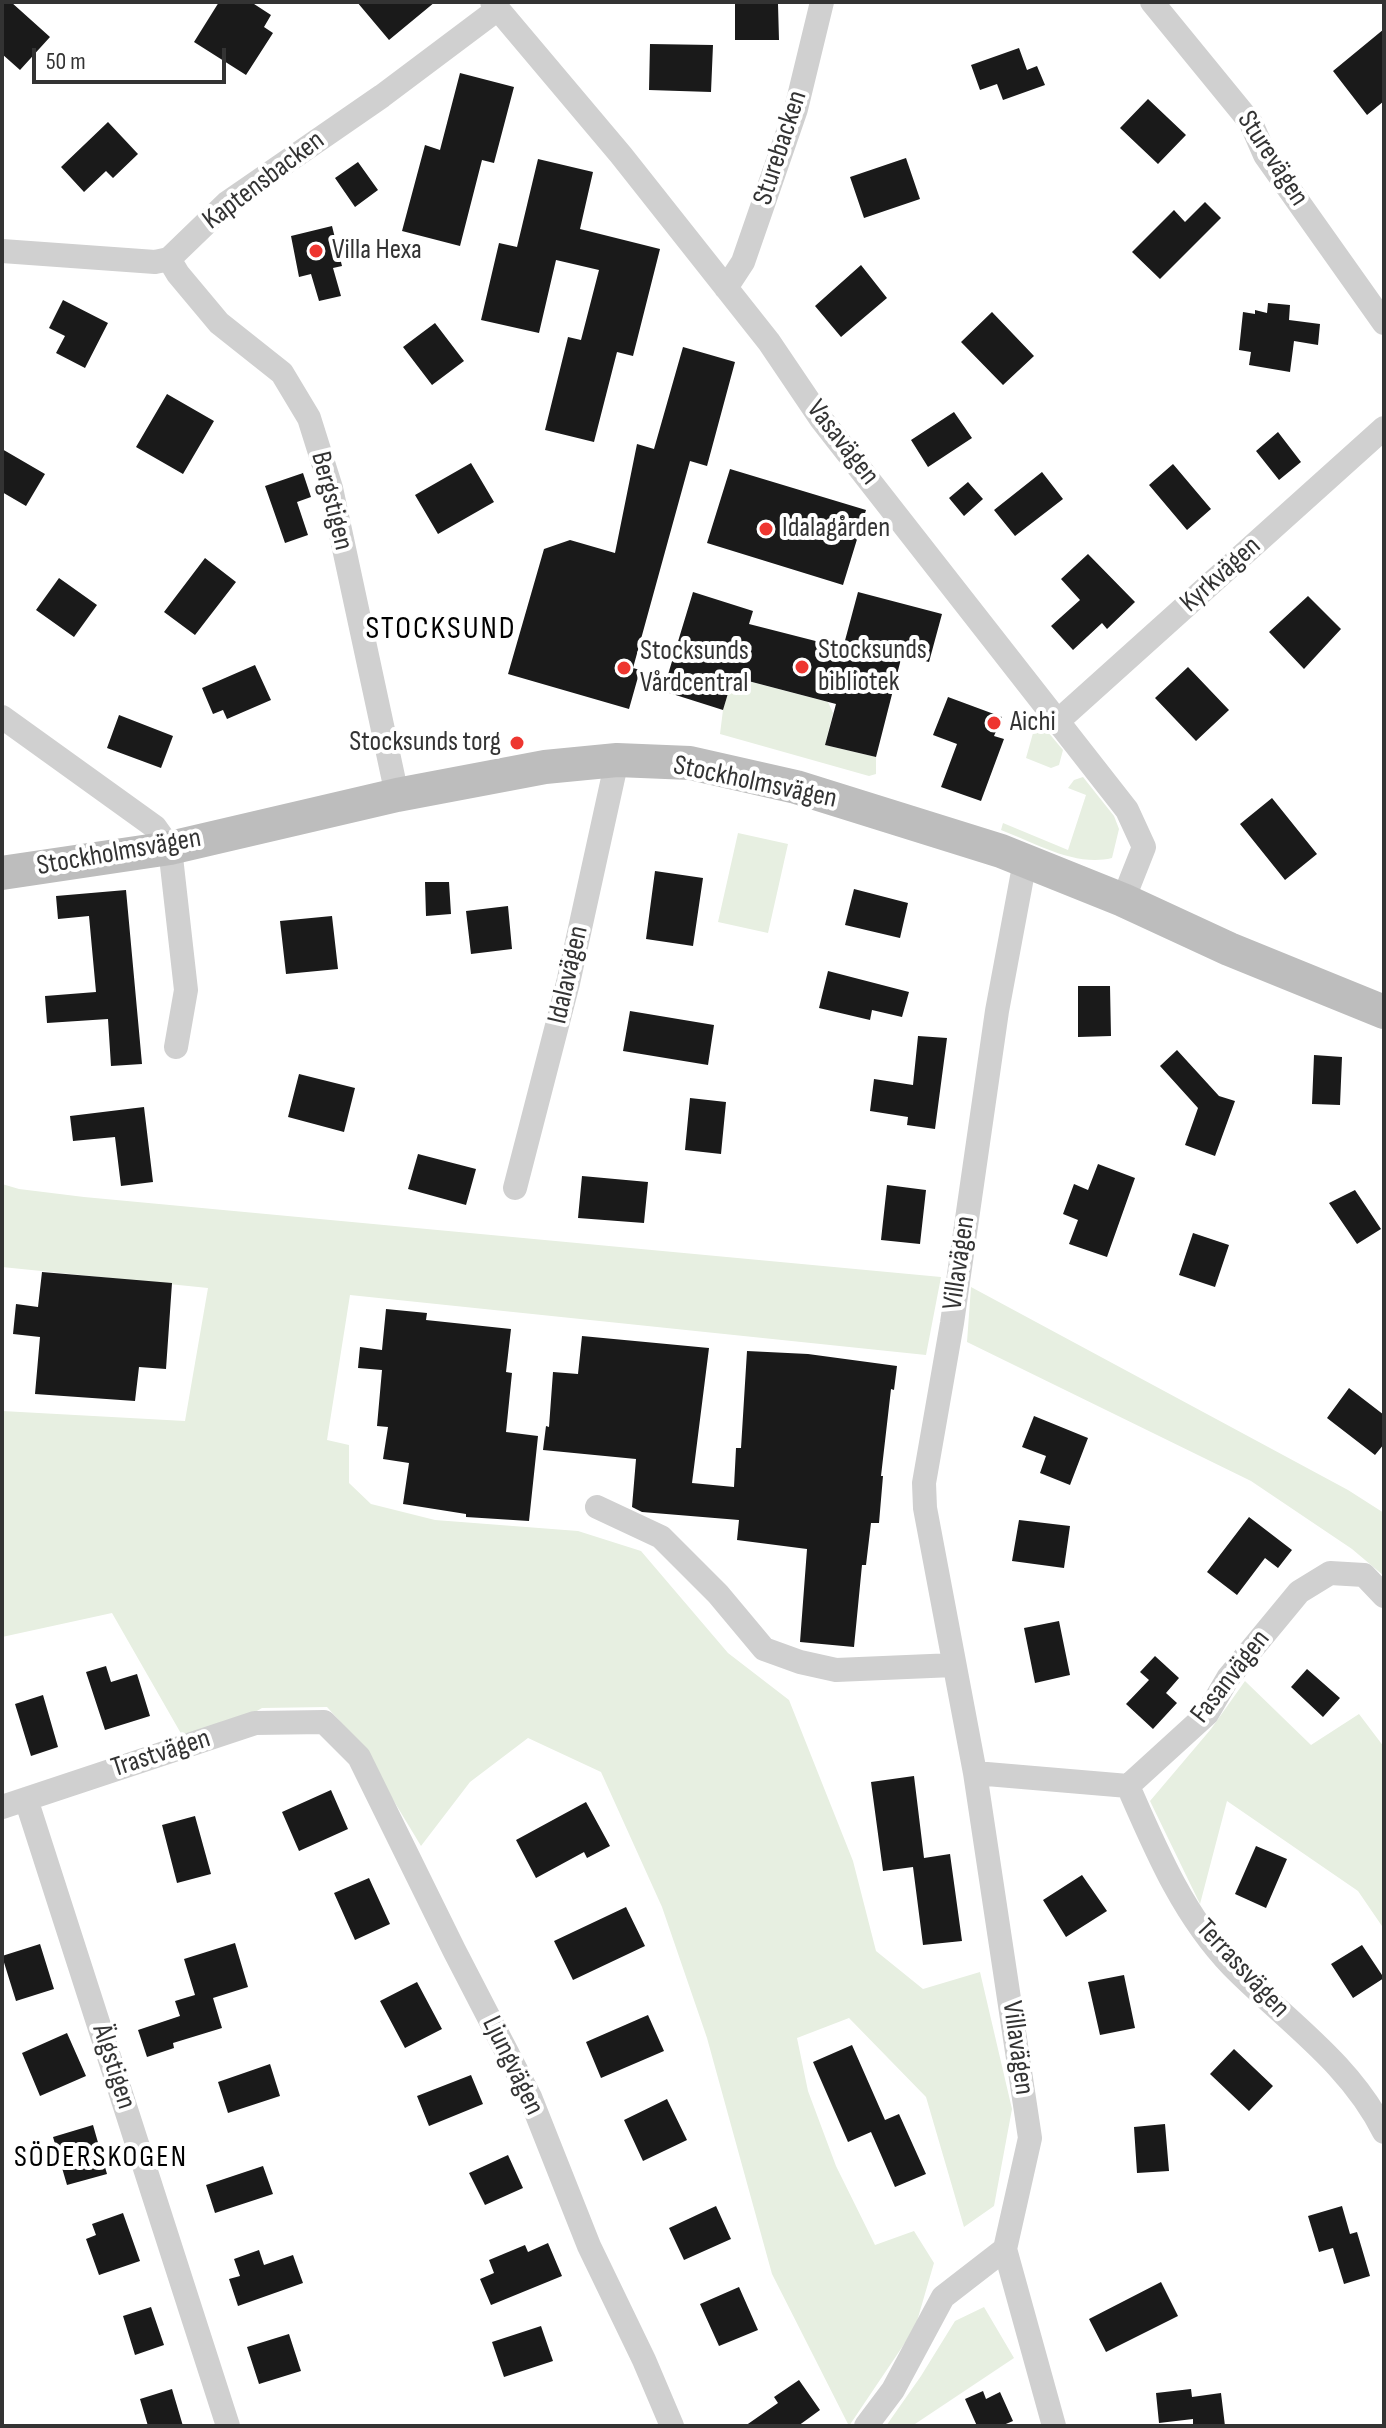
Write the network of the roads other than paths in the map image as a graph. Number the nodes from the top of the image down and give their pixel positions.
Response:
1 (822, 2) edge
2 (1152, 2) edge
3 (495, 6) edge
4 (2, 251) edge
5 (169, 259) junction
6 (726, 288) junction
7 (1384, 323) edge
8 (1384, 428) edge
9 (2, 717) edge
10 (1058, 721) junction
11 (617, 760) junction
12 (397, 795) junction
13 (170, 848) junction
14 (1025, 861) junction
15 (2, 873) edge
16 (1123, 900) junction
17 (1384, 1012) edge
18 (176, 1047) dead end
19 (515, 1188) dead end
20 (597, 1507) dead end
21 (1384, 1596) edge
22 (954, 1665) junction
23 (324, 1722) joint
24 (975, 1773) junction
25 (1128, 1786) junction
26 (26, 1799) junction
27 (2, 1807) edge
28 (1384, 2132) edge
29 (1005, 2249) junction
30 (228, 2426) edge
31 (672, 2426) edge
32 (866, 2426) edge
33 (1054, 2426) edge

1 - 6 street, Sturebacken
2 - 7 street, Sturevägen
3 - 5 street, Kaptensbacken
3 - 6 street, Vasavägen
4 - 5 street
5 - 12 street, Bergstigen
6 - 10 street, Vasavägen
8 - 10 street, Kyrkvägen
9 - 13 street
10 - 16 street, Vasavägen
11 - 12 street, Stockholmsvägen
11 - 14 street, Stockholmsvägen
11 - 19 street, Idalavägen
12 - 13 street, Stockholmsvägen
13 - 15 street, Stockholmsvägen
13 - 18 street
14 - 16 street, Stockholmsvägen
14 - 22 street, Villavägen
16 - 17 street, Stockholmsvägen
20 - 22 street
21 - 25 street, Fasanvägen
22 - 24 street, Villavägen
23 - 26 street, Trastvägen
23 - 31 street, Ljungvägen
24 - 25 street
24 - 29 street, Villavägen
25 - 28 street, Terrassvägen
26 - 27 street, Trastvägen
26 - 30 street, Älgstigen
29 - 32 street
29 - 33 street, Villavägen

